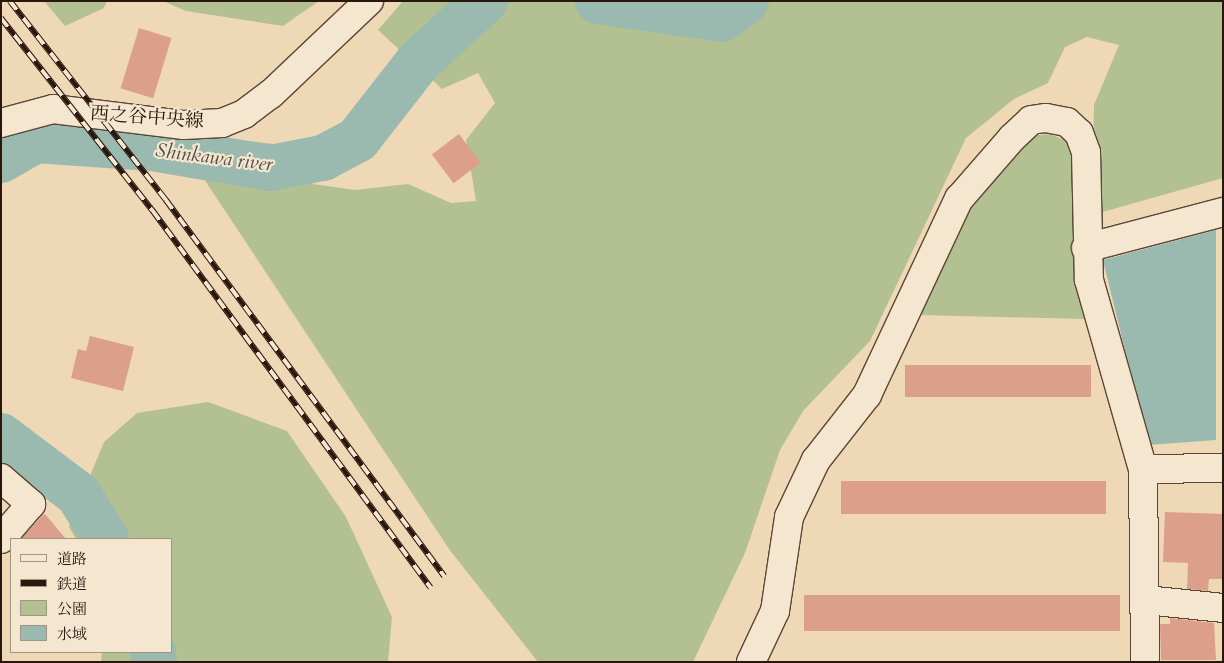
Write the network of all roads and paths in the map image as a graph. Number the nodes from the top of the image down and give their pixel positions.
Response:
1 (369, 1) edge
2 (1, 123) edge
3 (1223, 212) edge
4 (1086, 248) junction
5 (1223, 468) edge
6 (1143, 469) junction
7 (1, 478) edge
8 (1, 539) edge
9 (1146, 600) junction
10 (1223, 608) edge
11 (751, 662) edge
12 (1145, 662) edge

1 - 2 street, 西之谷中央線
3 - 4 street
4 - 6 street
4 - 11 street
5 - 6 street
6 - 9 street
7 - 8 street
9 - 10 street
9 - 12 street

